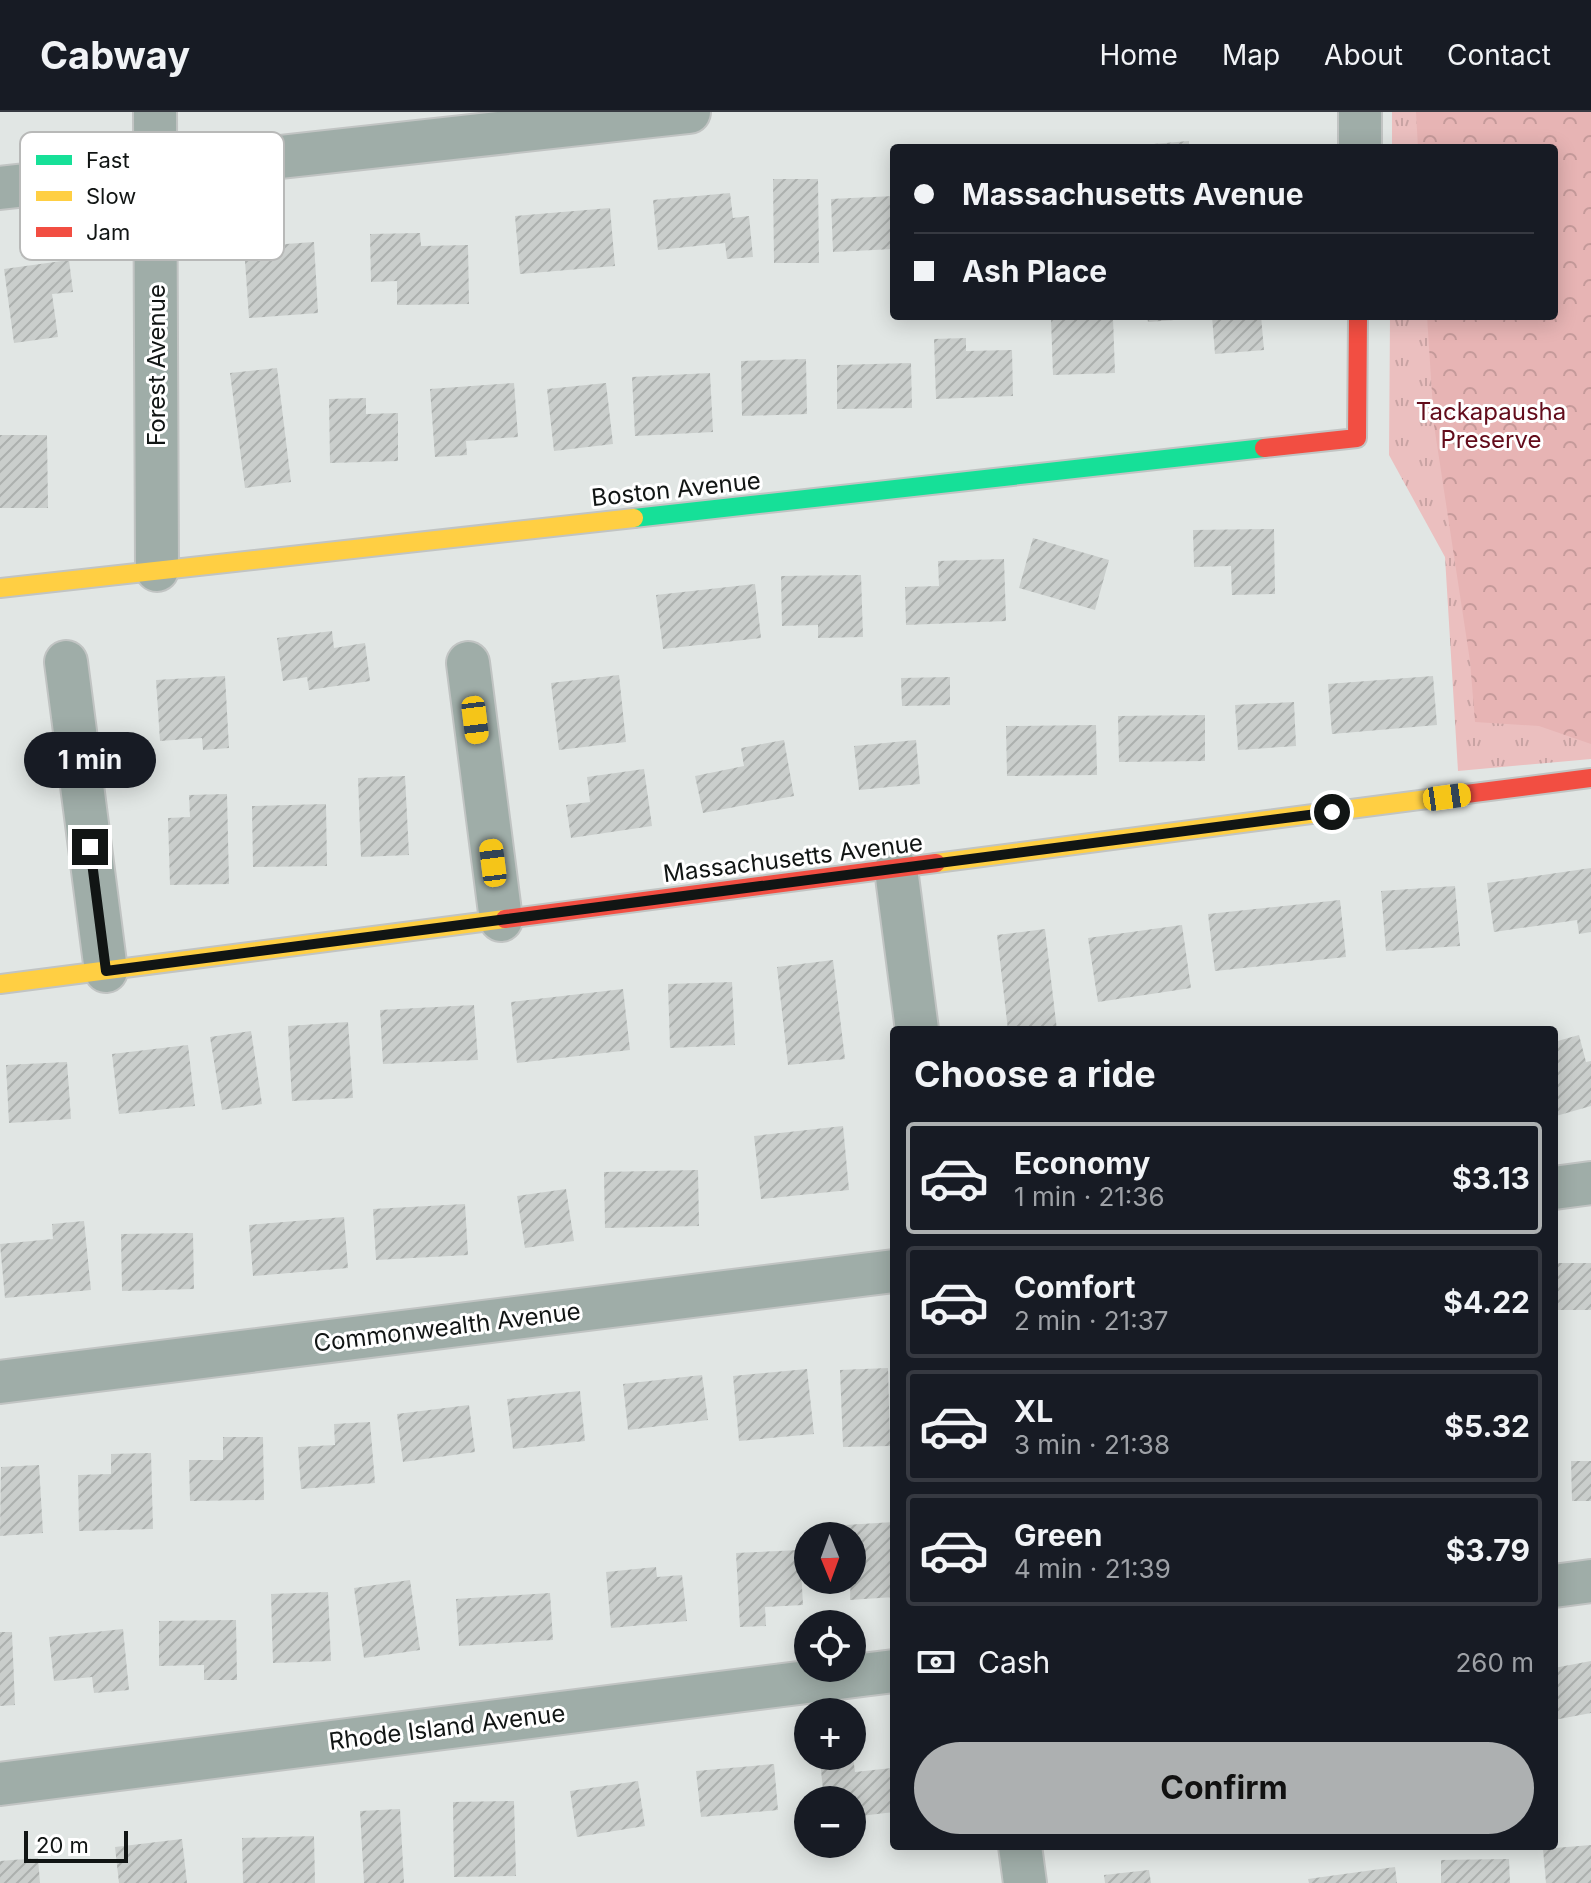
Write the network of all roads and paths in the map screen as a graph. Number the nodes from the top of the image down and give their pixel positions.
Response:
1 (689, 112) edge
2 (1360, 112) edge
3 (1360, 144) edge
4 (284, 157) edge
5 (20, 186) edge
6 (0, 188) edge
7 (155, 260) edge
8 (1358, 320) edge
9 (157, 570) junction
10 (0, 588) edge
11 (66, 662) dead end
12 (468, 663) dead end
13 (1591, 778) edge
14 (896, 869) junction
15 (501, 920) junction
16 (106, 971) junction
17 (0, 984) edge
18 (916, 1026) edge
19 (1591, 1183) edge
20 (1558, 1187) edge
21 (890, 1271) edge
22 (0, 1382) edge
23 (1591, 1581) edge
24 (1558, 1585) edge
25 (890, 1672) edge
26 (0, 1784) edge
27 (1021, 1850) edge
28 (1025, 1883) edge

1 - 4 street
2 - 3 street
5 - 6 street
7 - 9 street, Forest Avenue
8 - 9 street, Boston Avenue
9 - 10 street, Boston Avenue
11 - 16 street
12 - 15 street
13 - 14 street, Massachusetts Avenue
14 - 15 street, Massachusetts Avenue
14 - 18 street
15 - 16 street, Massachusetts Avenue
16 - 17 street, Massachusetts Avenue
19 - 20 street
21 - 22 street, Commonwealth Avenue
23 - 24 street
25 - 26 street, Rhode Island Avenue
27 - 28 street

